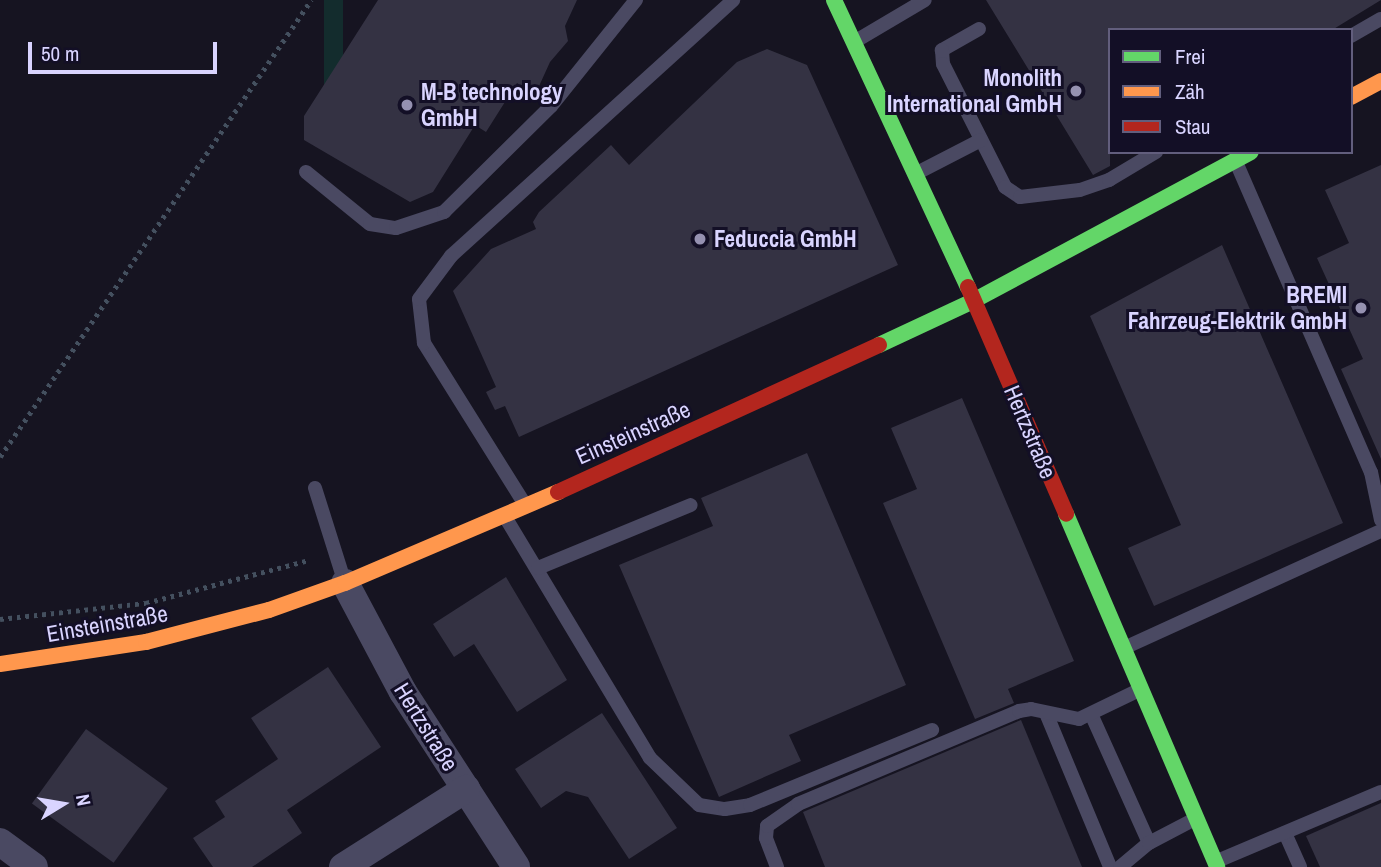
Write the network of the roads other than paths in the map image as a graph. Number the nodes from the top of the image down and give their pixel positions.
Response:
1 (636, 0) edge
2 (733, 0) edge
3 (834, 0) edge
4 (925, 0) edge
5 (1381, 19) edge
6 (979, 29) dead end
7 (1353, 35) edge
8 (854, 42) junction
9 (1381, 81) edge
10 (1353, 96) edge
11 (981, 140) junction
12 (1153, 154) edge
13 (1247, 154) edge
14 (1236, 160) junction
15 (306, 172) dead end
16 (916, 174) junction
17 (973, 301) junction
18 (315, 488) dead end
19 (525, 505) junction
20 (691, 505) dead end
21 (504, 514) junction
22 (1381, 520) edge
23 (1381, 531) edge
24 (538, 568) junction
25 (345, 583) junction
26 (1123, 649) junction
27 (0, 664) edge
28 (1140, 690) junction
29 (1046, 712) junction
30 (1092, 716) junction
31 (932, 730) dead end
32 (466, 789) junction
33 (1381, 792) edge
34 (1196, 818) junction
35 (1285, 833) junction
36 (0, 842) edge
37 (1149, 843) junction
38 (1216, 865) edge
39 (34, 867) edge
40 (343, 867) edge
41 (516, 867) edge
42 (777, 867) edge
43 (1110, 867) edge
44 (1120, 867) edge
45 (1300, 867) edge

1 - 15 lane
2 - 19 lane
3 - 8 street, Hertzstraße
4 - 8 lane
5 - 7 lane
6 - 11 lane
8 - 16 street, Hertzstraße
9 - 10 street
11 - 12 lane
11 - 16 lane
13 - 14 street, Einsteinstraße
14 - 17 street, Einsteinstraße
14 - 22 lane
16 - 17 street, Hertzstraße
17 - 19 street, Einsteinstraße
17 - 26 street, Hertzstraße
18 - 25 lane
19 - 21 street, Einsteinstraße
20 - 24 lane
21 - 24 lane
21 - 25 street, Einsteinstraße
23 - 26 lane
24 - 31 lane
25 - 27 street, Einsteinstraße
25 - 32 street, Hertzstraße
26 - 28 street, Hertzstraße
28 - 30 lane
28 - 34 street, Hertzstraße
29 - 30 lane
29 - 42 lane
29 - 43 lane
30 - 37 lane
32 - 40 street
32 - 41 street, Hertzstraße
33 - 35 lane
34 - 37 lane
34 - 38 street, Hertzstraße
35 - 38 lane
35 - 45 lane
36 - 39 street
37 - 44 lane

